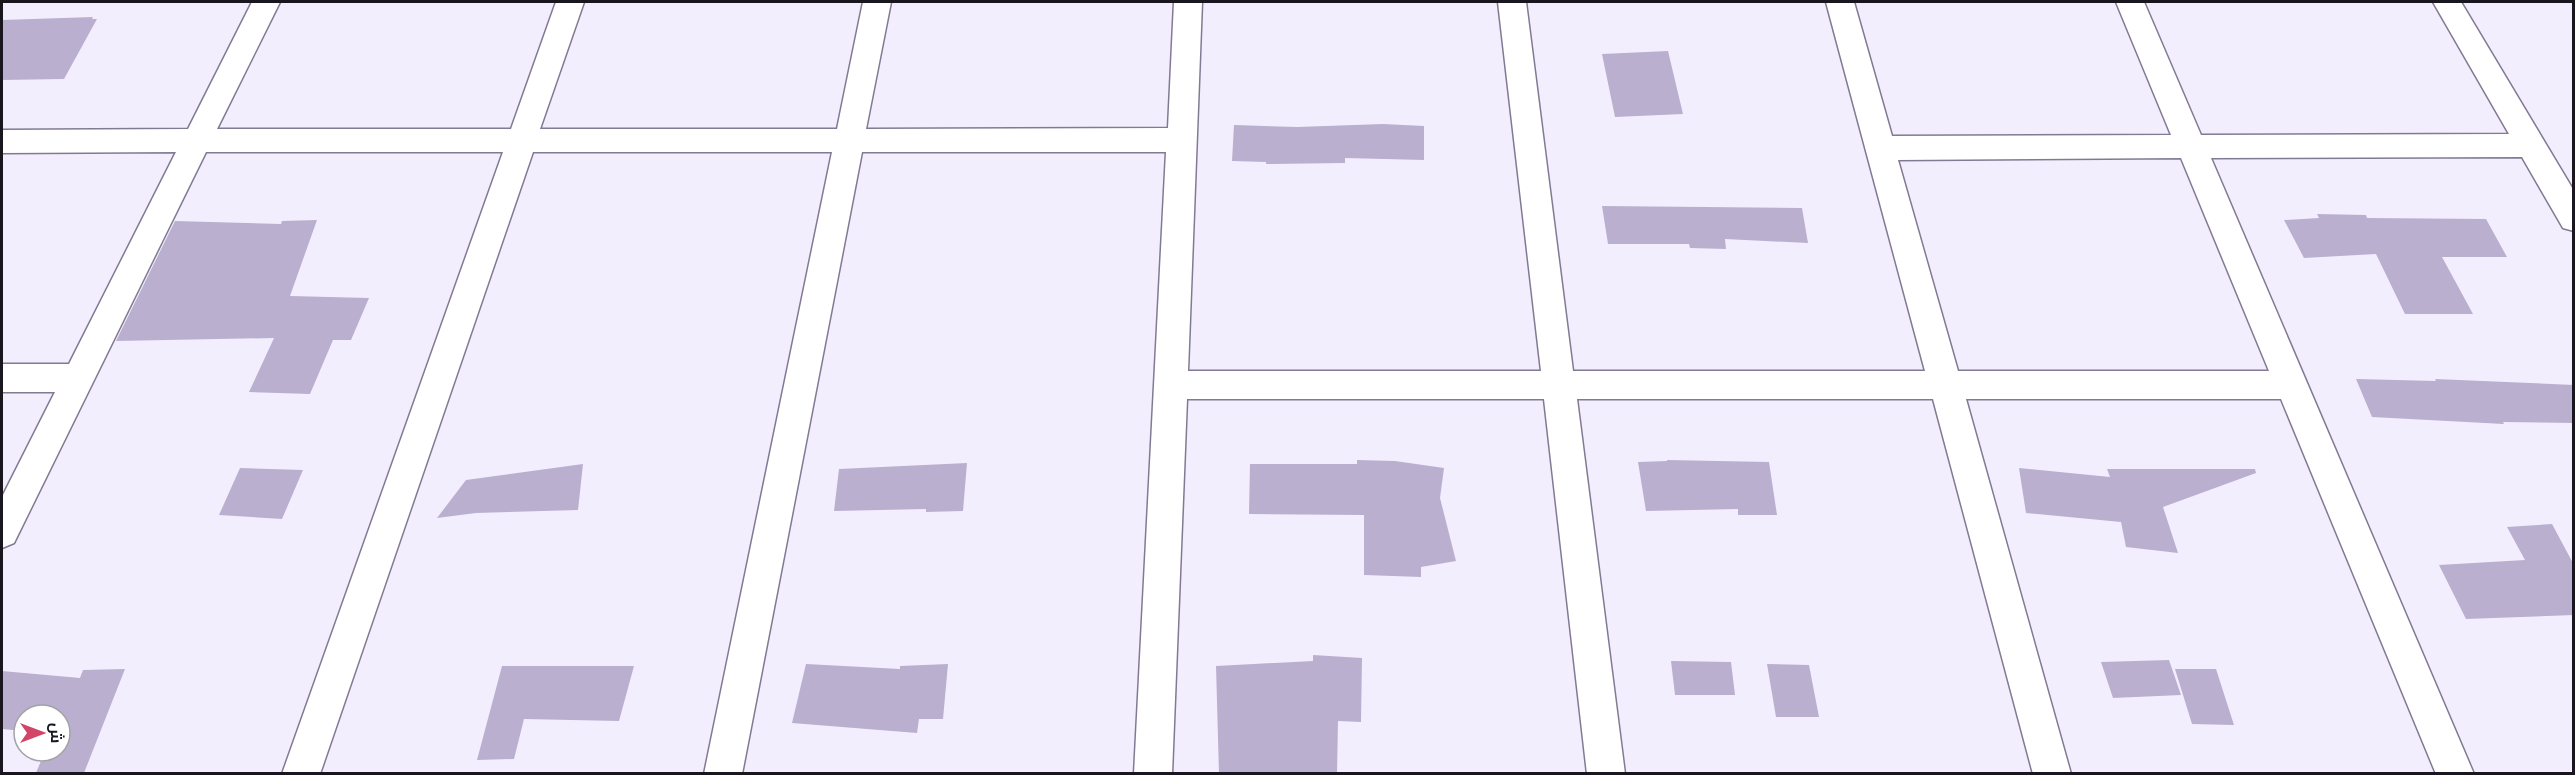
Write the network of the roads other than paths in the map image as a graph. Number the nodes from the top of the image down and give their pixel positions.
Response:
1 (266, 2) edge
2 (570, 2) edge
3 (878, 2) edge
4 (1188, 2) edge
5 (1512, 2) edge
6 (1840, 2) edge
7 (2130, 2) edge
8 (2447, 2) edge
9 (197, 140) junction
10 (522, 140) junction
11 (850, 140) junction
12 (1182, 140) junction
13 (2, 141) edge
14 (2531, 145) junction
15 (2191, 146) junction
16 (1880, 148) junction
17 (2574, 219) edge
18 (2, 378) edge
19 (78, 378) junction
20 (1171, 385) junction
21 (1559, 385) junction
22 (1945, 385) junction
23 (2291, 385) junction
24 (2, 532) edge
25 (301, 774) edge
26 (723, 774) edge
27 (1153, 774) edge
28 (1606, 774) edge
29 (2052, 774) edge
30 (2455, 774) edge

1 - 9 street
2 - 10 street
3 - 11 street
4 - 12 street
5 - 21 street
6 - 16 street
7 - 15 street
8 - 14 street
9 - 10 street
9 - 13 street
9 - 19 street
10 - 11 street
10 - 25 street
11 - 12 street
11 - 26 street
12 - 20 street
14 - 15 street
14 - 17 street
15 - 16 street
15 - 23 street
16 - 22 street
18 - 19 street
19 - 24 street
20 - 21 street
20 - 27 street
21 - 22 street
21 - 28 street
22 - 23 street
22 - 29 street
23 - 30 street

